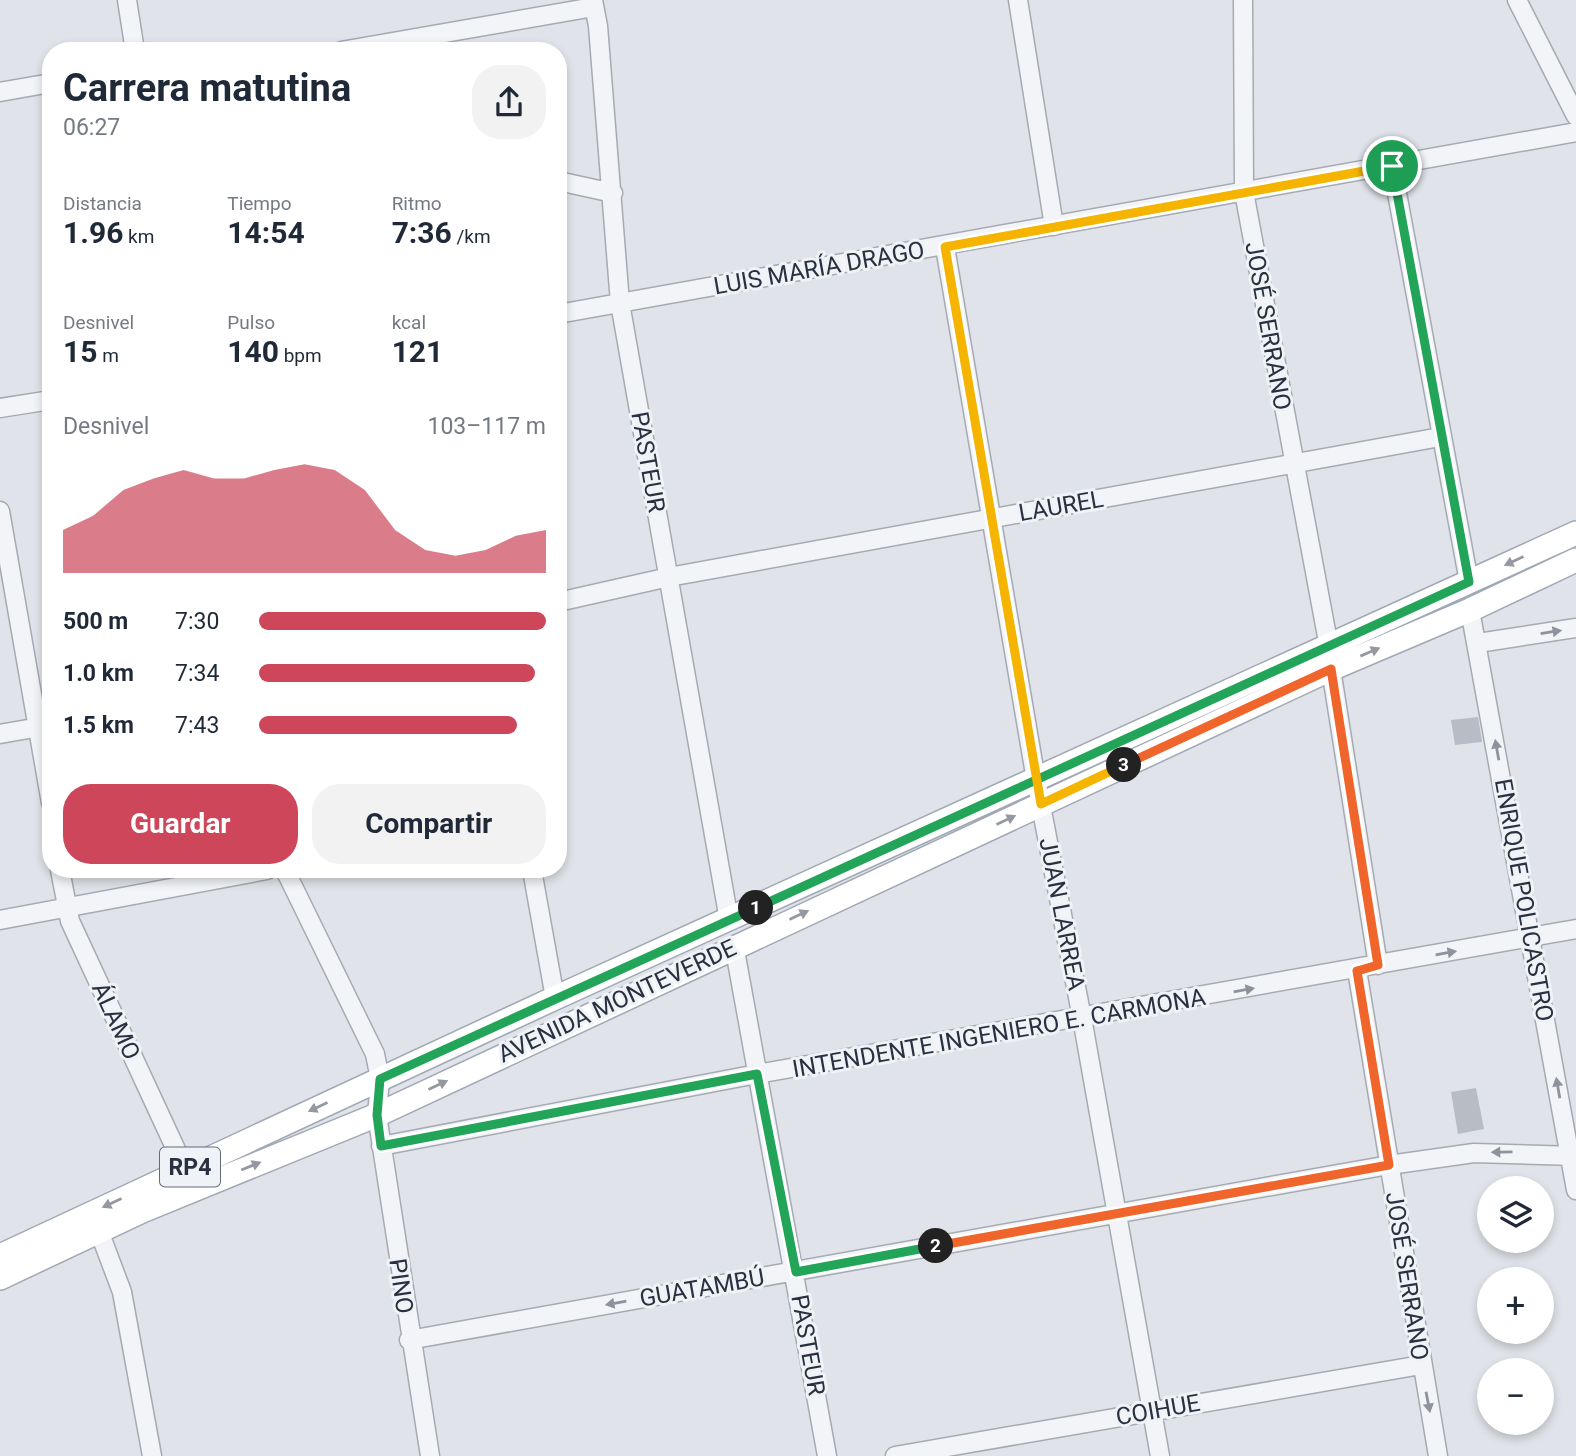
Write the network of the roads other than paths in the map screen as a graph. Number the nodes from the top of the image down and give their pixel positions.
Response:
1 (127, 0) edge
2 (1018, 0) edge
3 (1243, 0) edge
4 (1517, 0) edge
5 (593, 4) edge
6 (134, 42) edge
7 (389, 42) edge
8 (42, 85) edge
9 (0, 92) edge
10 (1576, 116) edge
11 (1576, 132) edge
12 (1392, 166) junction
13 (567, 183) edge
14 (1244, 192) junction
15 (613, 193) junction
16 (1054, 226) junction
17 (945, 247) junction
18 (620, 303) junction
19 (567, 312) edge
20 (42, 401) edge
21 (0, 408) edge
22 (1440, 437) junction
23 (1293, 465) junction
24 (0, 511) edge
25 (991, 518) junction
26 (1576, 533) edge
27 (1576, 560) edge
28 (669, 577) junction
29 (1469, 582) junction
30 (567, 600) edge
31 (1471, 610) junction
32 (1576, 628) edge
33 (1478, 643) junction
34 (1330, 658) junction
35 (42, 712) edge
36 (42, 727) edge
37 (0, 734) edge
38 (1036, 780) junction
39 (1041, 804) junction
40 (61, 878) edge
41 (225, 878) edge
42 (289, 878) edge
43 (532, 878) edge
44 (66, 908) junction
45 (0, 920) edge
46 (729, 920) junction
47 (1576, 929) edge
48 (1530, 937) junction
49 (734, 945) junction
50 (1378, 965) junction
51 (1357, 971) junction
52 (555, 998) junction
53 (1083, 1018) junction
54 (757, 1074) junction
55 (380, 1079) junction
56 (377, 1115) junction
57 (381, 1146) junction
58 (1573, 1155) edge
59 (1389, 1165) junction
60 (186, 1168) junction
61 (1576, 1190) edge
62 (1118, 1214) junction
63 (99, 1231) junction
64 (0, 1256) edge
65 (796, 1272) junction
66 (0, 1278) edge
67 (410, 1340) junction
68 (1421, 1365) junction
69 (1152, 1411) junction
70 (152, 1456) edge
71 (430, 1456) edge
72 (827, 1456) edge
73 (895, 1456) edge
74 (1160, 1456) edge
75 (1438, 1456) edge

1 - 6 street
2 - 16 street
3 - 14 street, JOSÉ SERRANO
4 - 10 street
5 - 7 street
5 - 15 street, PASTEUR
8 - 9 street
11 - 12 street, LUIS MARÍA DRAGO
12 - 14 street, LUIS MARÍA DRAGO
12 - 22 street
13 - 15 street
14 - 16 street, LUIS MARÍA DRAGO
14 - 23 street, JOSÉ SERRANO
15 - 18 street, PASTEUR
16 - 17 street, LUIS MARÍA DRAGO
17 - 18 street, LUIS MARÍA DRAGO
17 - 25 street, JUAN LARREA
18 - 19 street, LUIS MARÍA DRAGO
18 - 28 street, PASTEUR
20 - 21 street
22 - 23 street, LAUREL
22 - 29 street
23 - 25 street, LAUREL
23 - 34 street, JOSÉ SERRANO
24 - 35 street
25 - 28 street, LAUREL
25 - 38 street, JUAN LARREA
26 -> 29 main road, AVENIDA MONTEVERDE / RP4
27 - 31 main road, AVENIDA MONTEVERDE / RP4
28 - 30 street, LAUREL
28 - 46 street, PASTEUR
29 - 34 main road, AVENIDA MONTEVERDE / RP4
31 - 33 street, ENRIQUE POLICASTRO
34 -> 31 main road, AVENIDA MONTEVERDE / RP4
33 -> 32 street
48 -> 33 street, ENRIQUE POLICASTRO
34 - 38 main road, AVENIDA MONTEVERDE / RP4
34 - 39 main road, AVENIDA MONTEVERDE / RP4
34 - 50 street, JOSÉ SERRANO
36 - 37 street
38 - 39 street, JUAN LARREA
38 - 46 main road, AVENIDA MONTEVERDE / RP4
49 -> 39 main road, AVENIDA MONTEVERDE / RP4
39 - 53 street, JUAN LARREA
40 - 44 street, ÁLAMO
41 - 44 street
42 - 55 street
43 - 52 street
44 - 45 street
44 - 60 street, ÁLAMO
46 - 52 main road, AVENIDA MONTEVERDE / RP4
47 - 48 street, INTENDENTE INGENIERO E. CARMONA
50 -> 48 street, INTENDENTE INGENIERO E. CARMONA
58 -> 48 street, ENRIQUE POLICASTRO
49 - 54 street, PASTEUR
56 -> 49 main road, AVENIDA MONTEVERDE / RP4
50 - 51 street, INTENDENTE INGENIERO E. CARMONA
53 -> 51 street, INTENDENTE INGENIERO E. CARMONA
51 - 59 street, JOSÉ SERRANO
52 - 55 main road, AVENIDA MONTEVERDE / RP4
53 - 54 street, INTENDENTE INGENIERO E. CARMONA
53 - 62 street, JUAN LARREA
54 - 57 street, INTENDENTE INGENIERO E. CARMONA
54 - 65 street, PASTEUR
55 - 56 street, PINO
55 -> 60 main road, AVENIDA MONTEVERDE / RP4
56 - 57 street, PINO
63 -> 56 main road, AVENIDA MONTEVERDE / RP4
57 - 67 street, PINO
58 -> 59 street, GUATAMBÚ
58 - 61 street, ENRIQUE POLICASTRO
59 - 62 street, GUATAMBÚ
59 - 68 street, JOSÉ SERRANO
60 -> 64 main road, AVENIDA MONTEVERDE / RP4
62 - 65 street, GUATAMBÚ
62 - 69 street, JUAN LARREA
63 - 66 main road, AVENIDA MONTEVERDE / RP4
63 - 70 street
65 -> 67 street, GUATAMBÚ
65 - 72 street, PASTEUR
67 - 71 street, PINO
68 - 69 street, COIHUE
68 -> 75 street, JOSÉ SERRANO
69 - 73 street, COIHUE
69 - 74 street, JUAN LARREA

